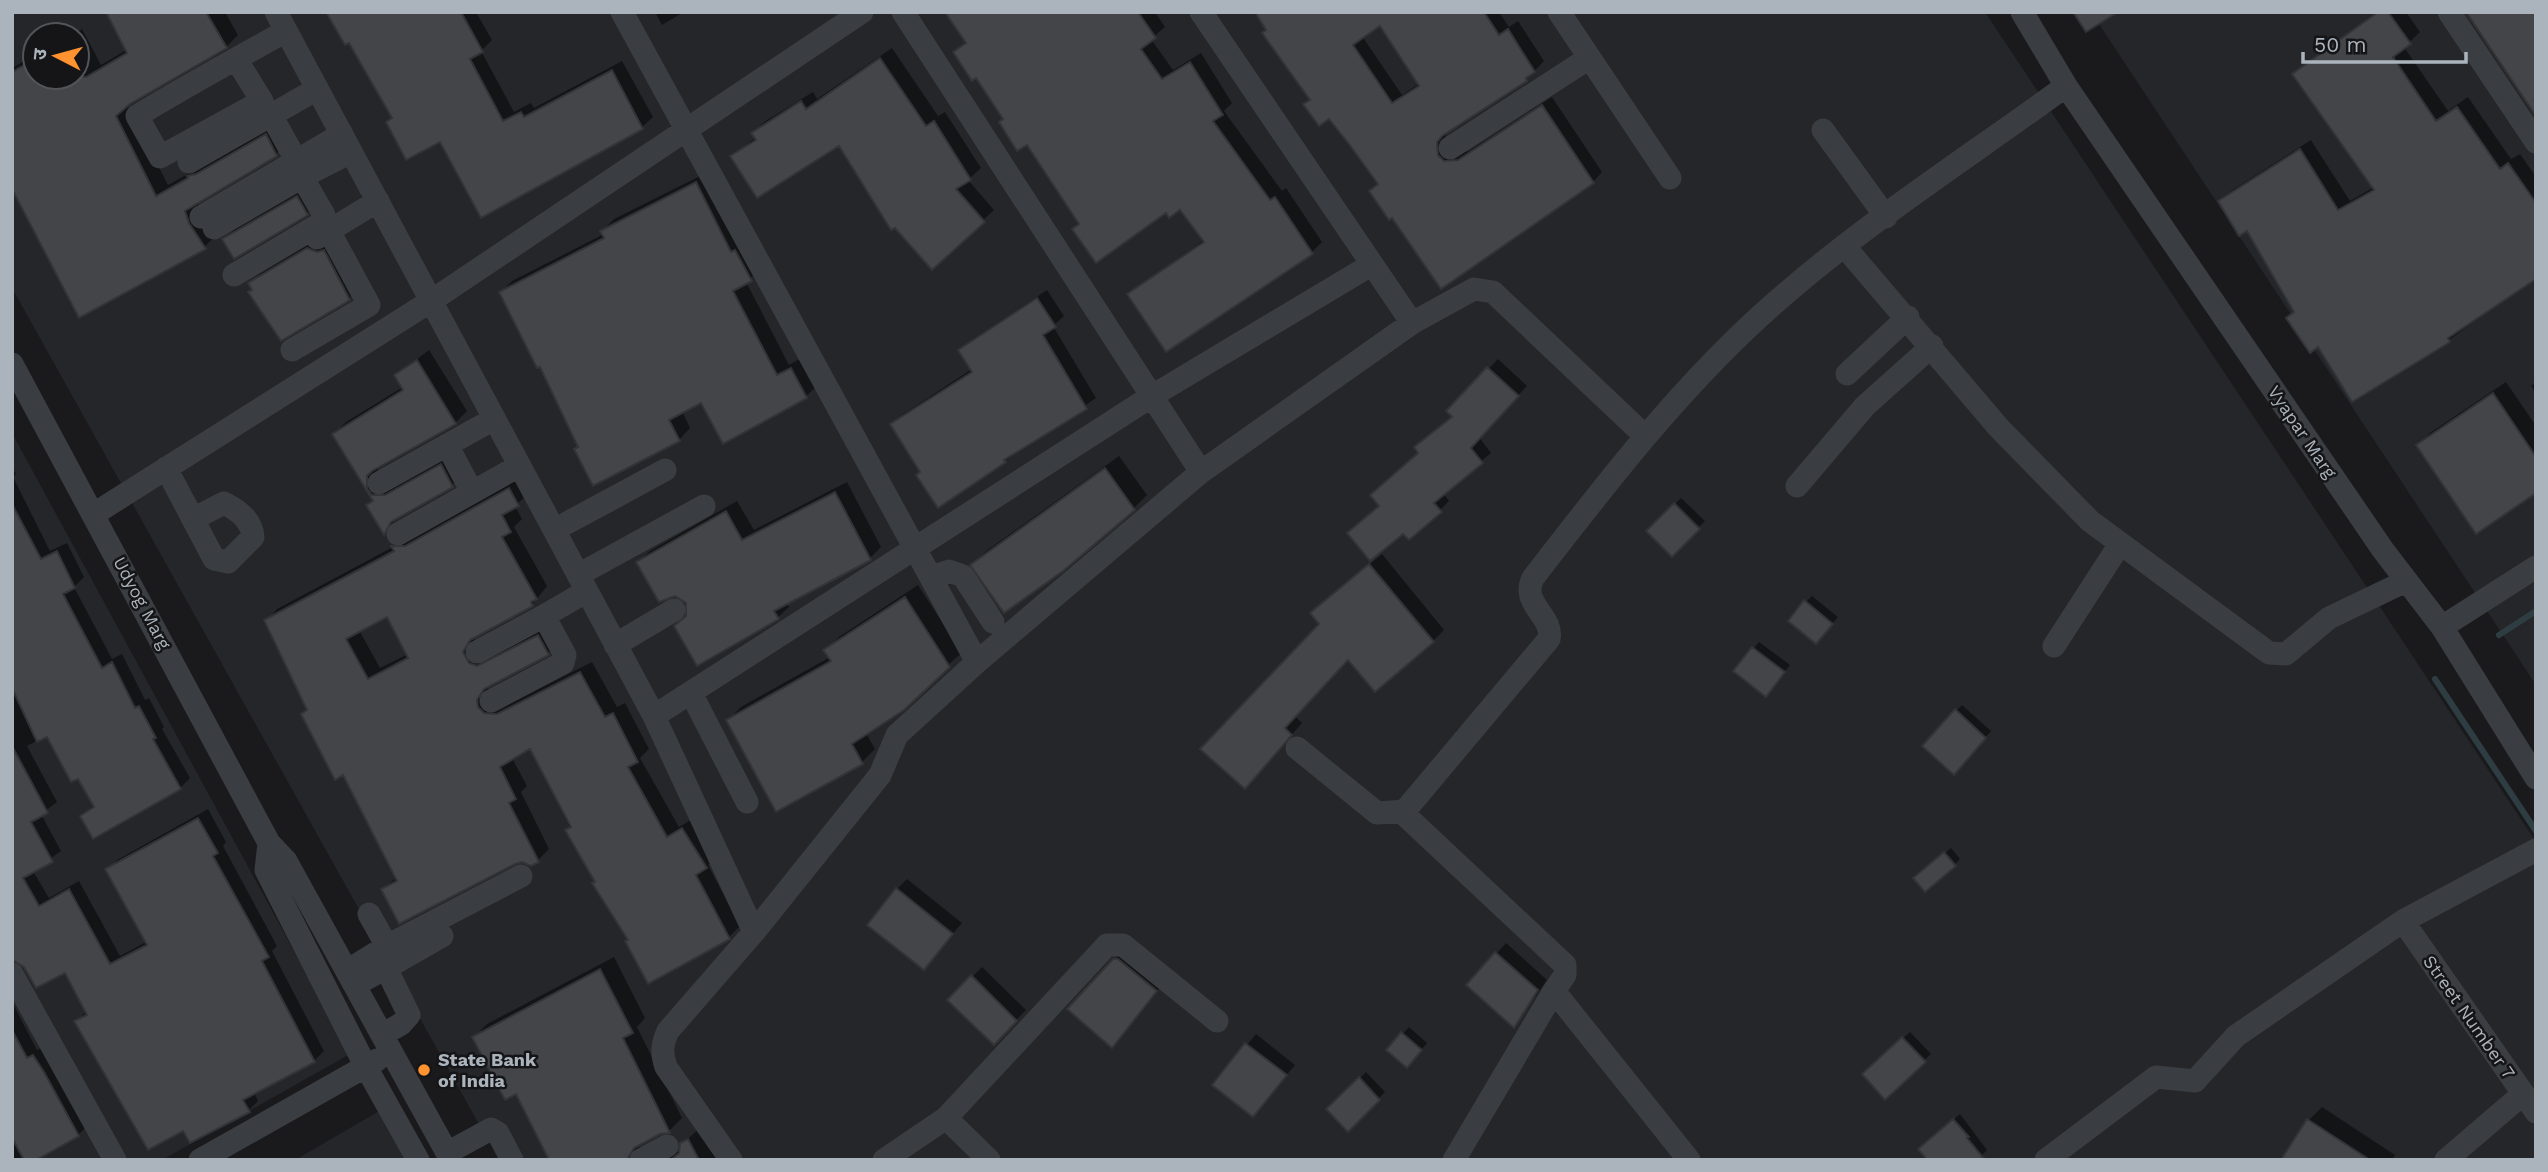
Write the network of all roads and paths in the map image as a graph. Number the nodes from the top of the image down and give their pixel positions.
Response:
1 (622, 12) edge
2 (862, 12) edge
3 (903, 12) edge
4 (1202, 12) edge
5 (1559, 12) edge
6 (2022, 12) edge
7 (2449, 12) edge
8 (281, 22) edge
9 (1590, 58) junction
10 (236, 59) junction
11 (2066, 86) junction
12 (317, 89) junction
13 (271, 115) junction
14 (686, 130) junction
15 (1823, 130) dead end
16 (2536, 142) edge
17 (346, 143) junction
18 (1450, 148) dead end
19 (189, 162) dead end
20 (299, 168) junction
21 (1670, 178) dead end
22 (378, 201) junction
23 (1886, 217) junction
24 (207, 222) dead end
25 (329, 231) junction
26 (1845, 247) junction
27 (1371, 265) junction
28 (431, 301) junction
29 (1908, 317) junction
30 (1412, 323) junction
31 (1932, 346) junction
32 (292, 350) dead end
33 (12, 364) edge
34 (1847, 373) dead end
35 (1152, 396) junction
36 (494, 419) junction
37 (1644, 435) junction
38 (447, 445) junction
39 (519, 466) junction
40 (166, 468) junction
41 (666, 470) dead end
42 (1200, 472) junction
43 (379, 483) dead end
44 (1797, 486) dead end
45 (472, 492) junction
46 (704, 506) dead end
47 (94, 514) junction
48 (193, 519) dead end
49 (554, 530) junction
50 (398, 534) dead end
51 (680, 534) dead end
52 (2120, 544) junction
53 (917, 549) junction
54 (2536, 566) edge
55 (932, 577) junction
56 (2406, 581) junction
57 (583, 584) junction
58 (674, 610) dead end
59 (544, 616) junction
60 (993, 622) dead end
61 (2442, 627) junction
62 (615, 645) junction
63 (2054, 646) dead end
64 (477, 652) dead end
65 (976, 662) junction
66 (706, 668) dead end
67 (691, 692) junction
68 (491, 701) dead end
69 (651, 711) junction
70 (1297, 748) dead end
71 (2536, 778) edge
72 (747, 802) dead end
73 (1406, 811) junction
74 (269, 843) junction
75 (2530, 853) edge
76 (521, 876) dead end
77 (369, 914) dead end
78 (2403, 921) junction
79 (754, 932) junction
80 (442, 936) dead end
81 (387, 957) junction
82 (12, 974) edge
83 (351, 978) junction
84 (1554, 991) junction
85 (1217, 1021) dead end
86 (387, 1043) junction
87 (366, 1067) junction
88 (2529, 1103) edge
89 (946, 1118) junction
90 (667, 1146) dead end
91 (449, 1156) edge
92 (115, 1160) edge
93 (200, 1160) edge
94 (418, 1160) edge
95 (512, 1160) edge
96 (641, 1160) edge
97 (731, 1160) edge
98 (884, 1160) edge
99 (989, 1160) edge
100 (1454, 1160) edge
101 (1689, 1160) edge
102 (2046, 1160) edge
103 (2446, 1160) edge

1 - 14 street
2 - 14 street
3 - 35 street
4 - 27 street
5 - 9 street
6 - 11 street, Vyapar Marg
7 - 16 street
8 - 10 street
8 - 12 street
9 - 18 street
9 - 21 street
10 - 10 street
11 - 23 street
11 - 56 street, Vyapar Marg
12 - 13 street
12 - 17 street
13 - 19 street
13 - 20 street
14 - 28 street
14 - 53 street
15 - 23 street
17 - 20 street
17 - 22 street
20 - 24 street
20 - 25 street
22 - 25 street
22 - 28 street
23 - 26 street
25 - 32 street
26 - 29 street
26 - 37 street
27 - 30 street
27 - 35 street
28 - 36 street
28 - 40 street
29 - 31 street
29 - 34 street
30 - 37 street
30 - 42 street
31 - 44 street
31 - 52 street
33 - 47 street, Udyog Marg
35 - 42 street
35 - 53 street
36 - 38 street
36 - 39 street
37 - 73 street
38 - 43 street
38 - 45 street
39 - 45 street
39 - 49 street
40 - 47 street
40 - 48 street
41 - 49 street
42 - 65 street
45 - 50 street
46 - 57 street
47 - 74 street, Udyog Marg
49 - 57 street
51 - 57 street
52 - 56 street
52 - 63 street
53 - 55 street
53 - 67 street
54 - 61 street
55 - 60 street
55 - 65 street
56 - 61 street, Vyapar Marg
57 - 59 street
57 - 62 street
58 - 62 street
59 - 64 street
59 - 68 street
61 - 71 street, Vyapar Marg
62 - 69 street
65 - 79 street
66 - 69 street
67 - 69 street
67 - 72 street
69 - 79 street
70 - 73 street
73 - 84 street
74 - 83 street, Udyog Marg
74 - 87 street, Udyog Marg
75 - 78 street
76 - 81 street
77 - 81 street
78 - 88 street, Street Number 7
78 - 102 street
79 - 97 street
80 - 81 street
81 - 83 street
81 - 86 street
82 - 92 street
83 - 86 street, Udyog Marg
84 - 100 street
84 - 101 street
85 - 89 street
86 - 87 street
86 - 91 street, Udyog Marg
87 - 93 street
87 - 94 street, Udyog Marg
88 - 103 street
89 - 98 street
89 - 99 street
90 - 96 street
91 - 95 street

